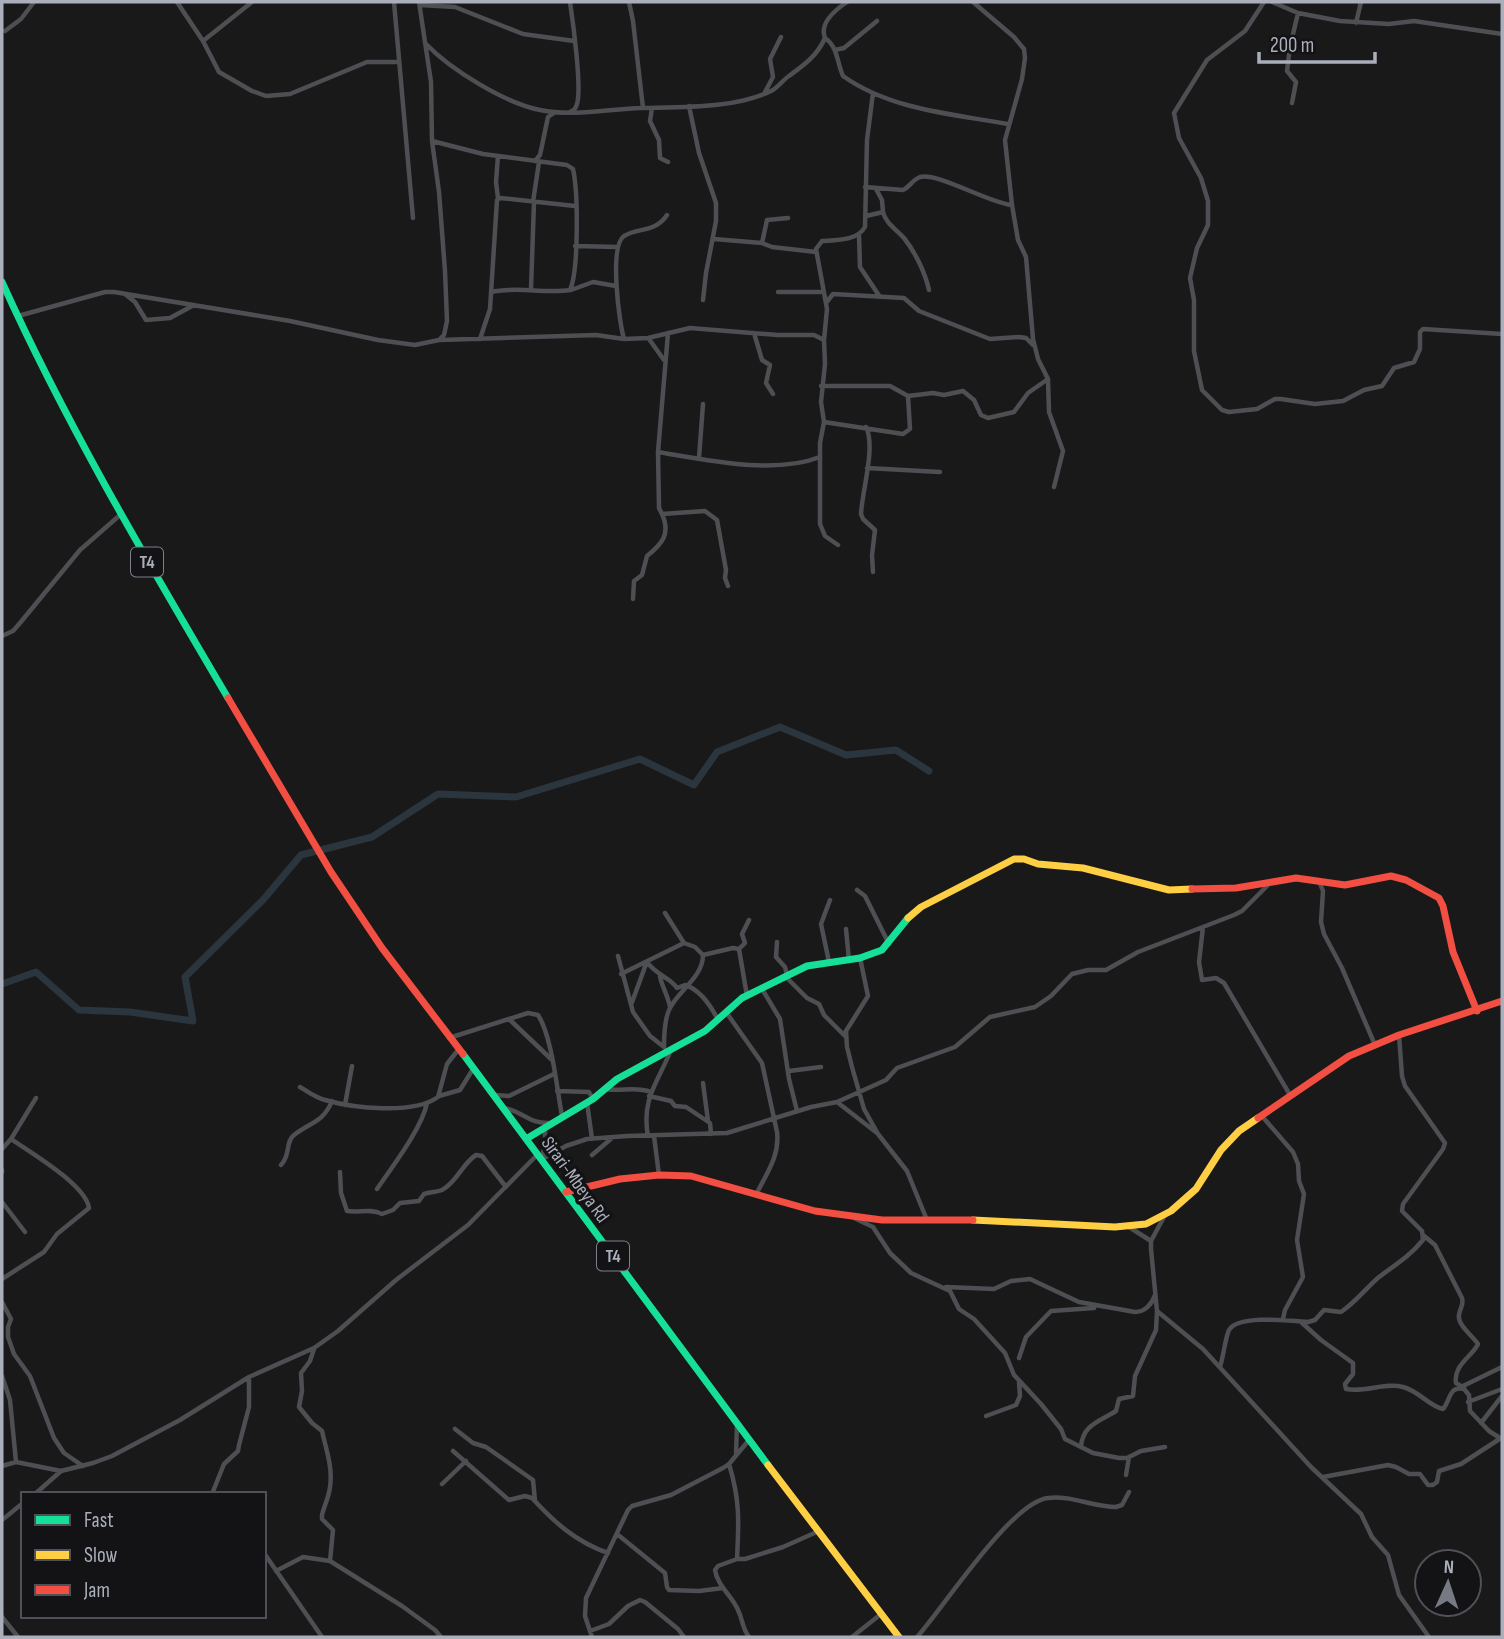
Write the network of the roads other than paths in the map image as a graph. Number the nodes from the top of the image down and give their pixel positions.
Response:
1 (34, 2) edge
2 (177, 2) edge
3 (252, 2) edge
4 (394, 2) edge
5 (570, 2) edge
6 (629, 2) edge
7 (847, 2) edge
8 (1264, 2) edge
9 (1272, 2) edge
10 (1361, 2) edge
11 (419, 3) edge
12 (977, 4) edge
13 (1298, 13) junction
14 (877, 21) dead end
15 (1356, 23) junction
16 (5, 31) dead end
17 (1502, 34) edge
18 (781, 37) dead end
19 (825, 38) junction
20 (203, 41) junction
21 (574, 41) junction
22 (426, 43) junction
23 (835, 50) junction
24 (398, 62) junction
25 (773, 77) junction
26 (783, 81) junction
27 (765, 92) junction
28 (873, 93) junction
29 (1292, 103) dead end
30 (689, 106) junction
31 (643, 108) junction
32 (652, 108) junction
33 (541, 111) junction
34 (557, 111) junction
35 (569, 113) junction
36 (548, 117) junction
37 (1008, 124) junction
38 (432, 141) junction
39 (540, 155) junction
40 (498, 156) junction
41 (536, 162) junction
42 (668, 162) dead end
43 (547, 163) junction
44 (865, 187) junction
45 (876, 188) junction
46 (498, 198) junction
47 (534, 202) junction
48 (1012, 205) junction
49 (575, 206) junction
50 (883, 212) junction
51 (667, 215) dead end
52 (866, 216) junction
53 (413, 218) dead end
54 (788, 218) dead end
55 (859, 235) junction
56 (714, 239) junction
57 (762, 243) junction
58 (575, 246) junction
59 (618, 247) junction
60 (816, 252) junction
61 (2, 282) edge
62 (616, 286) junction
63 (531, 289) junction
64 (570, 290) junction
65 (929, 290) dead end
66 (491, 292) junction
67 (778, 292) dead end
68 (822, 292) junction
69 (124, 293) junction
70 (880, 297) junction
71 (703, 299) dead end
72 (826, 303) junction
73 (194, 304) junction
74 (18, 316) junction
75 (825, 327) junction
76 (668, 333) junction
77 (754, 333) junction
78 (1502, 334) edge
79 (814, 335) junction
80 (648, 338) junction
81 (480, 339) junction
82 (624, 339) junction
83 (439, 340) junction
84 (824, 340) junction
85 (1034, 346) junction
86 (666, 362) junction
87 (1048, 379) junction
88 (821, 386) junction
89 (773, 394) dead end
90 (908, 396) junction
91 (703, 404) dead end
92 (824, 422) junction
93 (866, 427) junction
94 (658, 452) junction
95 (820, 457) junction
96 (699, 458) junction
97 (867, 468) junction
98 (940, 472) dead end
99 (1054, 487) dead end
100 (662, 514) junction
101 (120, 515) junction
102 (838, 545) dead end
103 (873, 572) dead end
104 (728, 586) dead end
105 (633, 598) dead end
106 (2, 636) edge
107 (1318, 880) junction
108 (1269, 884) junction
109 (857, 890) dead end
110 (830, 900) dead end
111 (665, 913) dead end
112 (749, 920) dead end
113 (1203, 927) junction
114 (846, 929) dead end
115 (777, 942) dead end
116 (684, 943) junction
117 (889, 944) junction
118 (739, 949) junction
119 (703, 955) junction
120 (618, 956) dead end
121 (860, 958) junction
122 (849, 960) junction
123 (830, 962) junction
124 (647, 963) junction
125 (621, 974) junction
126 (660, 975) junction
127 (786, 976) junction
128 (688, 986) junction
129 (762, 989) junction
130 (747, 996) junction
131 (1502, 1002) edge
132 (631, 1006) junction
133 (670, 1008) junction
134 (726, 1012) junction
135 (1477, 1012) junction
136 (509, 1018) junction
137 (718, 1020) junction
138 (1399, 1035) junction
139 (846, 1036) junction
140 (449, 1038) junction
141 (1375, 1045) junction
142 (459, 1049) junction
143 (668, 1049) junction
144 (551, 1059) junction
145 (352, 1066) dead end
146 (821, 1067) dead end
147 (474, 1069) junction
148 (789, 1071) junction
149 (554, 1074) junction
150 (703, 1083) dead end
151 (300, 1087) dead end
152 (604, 1089) junction
153 (557, 1091) junction
154 (859, 1093) junction
155 (650, 1094) junction
156 (494, 1095) junction
157 (1290, 1095) junction
158 (438, 1097) junction
159 (36, 1098) dead end
160 (332, 1101) junction
161 (590, 1101) junction
162 (705, 1101) junction
163 (837, 1102) junction
164 (427, 1103) junction
165 (345, 1105) junction
166 (503, 1108) junction
167 (797, 1111) junction
168 (698, 1114) junction
169 (1260, 1114) junction
170 (562, 1116) junction
171 (773, 1119) junction
172 (708, 1121) junction
173 (548, 1126) junction
174 (711, 1134) junction
175 (878, 1134) junction
176 (651, 1136) junction
177 (613, 1138) junction
178 (11, 1139) junction
179 (526, 1139) junction
180 (592, 1139) junction
181 (2, 1149) edge
182 (592, 1155) dead end
183 (540, 1157) junction
184 (281, 1165) dead end
185 (340, 1172) dead end
186 (659, 1175) junction
187 (506, 1187) junction
188 (377, 1189) dead end
189 (566, 1192) junction
190 (756, 1195) junction
191 (2, 1202) edge
192 (1165, 1214) junction
193 (847, 1215) junction
194 (927, 1220) junction
195 (1128, 1226) junction
196 (25, 1232) dead end
197 (1423, 1234) junction
198 (1152, 1241) junction
199 (2, 1279) edge
200 (946, 1287) junction
201 (1155, 1294) junction
202 (2, 1302) edge
203 (1098, 1307) junction
204 (1157, 1311) junction
205 (1283, 1319) junction
206 (1300, 1321) junction
207 (314, 1348) junction
208 (1019, 1358) dead end
209 (1220, 1368) junction
210 (1502, 1369) edge
211 (2, 1376) edge
212 (249, 1377) junction
213 (1019, 1382) junction
214 (1463, 1387) junction
215 (4, 1389) edge
216 (1502, 1389) edge
217 (1502, 1396) edge
218 (1468, 1402) junction
219 (986, 1416) dead end
220 (737, 1422) junction
221 (1481, 1423) junction
222 (455, 1429) dead end
223 (1501, 1438) edge
224 (749, 1440) junction
225 (1081, 1447) junction
226 (1165, 1447) dead end
227 (453, 1451) dead end
228 (736, 1455) junction
229 (1130, 1456) junction
230 (2, 1460) edge
231 (466, 1461) junction
232 (13, 1463) junction
233 (729, 1464) junction
234 (2, 1466) edge
235 (84, 1466) junction
236 (61, 1471) junction
237 (1126, 1475) dead end
238 (1323, 1478) junction
239 (442, 1485) dead end
240 (37, 1492) edge
241 (213, 1492) edge
242 (1129, 1492) dead end
243 (536, 1502) junction
244 (21, 1505) edge
245 (2, 1520) edge
246 (819, 1530) junction
247 (617, 1534) junction
248 (608, 1552) junction
249 (266, 1556) edge
250 (737, 1559) junction
251 (330, 1561) junction
252 (276, 1571) junction
253 (723, 1588) junction
254 (881, 1614) junction
255 (2, 1617) edge
256 (590, 1631) junction
257 (18, 1637) edge
258 (322, 1637) edge
259 (442, 1637) edge
260 (592, 1637) edge
261 (684, 1637) edge
262 (749, 1637) edge
263 (852, 1637) edge
264 (898, 1637) edge
265 (917, 1637) edge
266 (1429, 1637) edge

1 - 16 street
2 - 20 street
3 - 20 street
4 - 24 street
5 - 21 street
6 - 31 street
7 - 19 street
8 - 78 street
9 - 13 street
10 - 15 street
11 - 21 street
11 - 22 street
12 - 37 street
13 - 15 street
13 - 29 street
14 - 23 street
15 - 17 street
18 - 25 street
19 - 23 street
19 - 26 street
20 - 24 street
21 - 35 street
22 - 33 street
22 - 38 street
23 - 28 street
24 - 53 street
25 - 26 street
25 - 27 street
26 - 27 street
27 - 30 street
28 - 37 street
28 - 44 street
30 - 32 street
30 - 56 street
31 - 32 street
31 - 35 street
32 - 42 street
33 - 34 street
33 - 36 street
34 - 35 street
34 - 36 street
36 - 39 street
37 - 48 street
38 - 40 street
38 - 83 street
39 - 41 street
39 - 43 street
40 - 41 street
40 - 46 street
41 - 43 street
41 - 47 street
43 - 49 street
44 - 45 street
44 - 52 street
45 - 48 street
45 - 50 street
46 - 47 street
46 - 66 street
47 - 49 street
47 - 63 street
48 - 85 street
49 - 58 street
50 - 52 street
50 - 65 street
51 - 59 street
52 - 55 street
54 - 57 street
55 - 60 street
55 - 70 street
56 - 57 street
56 - 71 street
57 - 60 street
58 - 59 street
58 - 64 street
59 - 62 street
60 - 68 street
61 - 74 main road, T4
62 - 64 street
62 - 82 street
63 - 64 street
63 - 66 street
66 - 81 street
67 - 68 street
68 - 72 street
69 - 73 street
69 - 73 street
69 - 74 street
70 - 72 street
70 - 85 street
72 - 75 street
73 - 83 street
74 - 101 main road, T4
75 - 79 street
75 - 84 street
76 - 77 street
76 - 80 street
76 - 86 street
77 - 79 street
77 - 89 street
79 - 84 street
80 - 82 street
80 - 86 street
81 - 82 street
81 - 83 street
84 - 88 street
85 - 87 street
86 - 94 street
87 - 90 street
87 - 99 street
88 - 90 street
88 - 92 street
90 - 93 street
91 - 96 street
92 - 93 street
92 - 95 street
93 - 97 street
94 - 96 street
94 - 100 street
95 - 96 street
95 - 102 street
97 - 98 street
97 - 103 street
100 - 104 street
100 - 105 street
101 - 106 street
101 - 140 main road, Sirari-Mbeya Rd / T4
107 - 108 main road
107 - 135 main road
107 - 141 street
108 - 113 street
108 - 117 main road
109 - 117 street
110 - 123 street
111 - 116 street
112 - 118 street
113 - 154 street
113 - 157 street
114 - 122 street
115 - 127 street
116 - 119 street
116 - 124 street
117 - 121 main road
118 - 119 street
118 - 130 street
119 - 128 street
120 - 125 street
121 - 122 main road
121 - 139 street
122 - 123 main road
123 - 127 main road
124 - 125 street
124 - 126 street
124 - 132 street
125 - 132 street
126 - 128 street
126 - 133 street
127 - 129 main road
127 - 139 street
128 - 133 street
128 - 137 street
129 - 130 main road
129 - 148 street
130 - 134 main road
131 - 135 main road
132 - 143 street
133 - 143 street
134 - 137 main road
134 - 171 street
135 - 138 main road
136 - 140 street
136 - 144 street
136 - 144 street
137 - 143 main road
138 - 141 main road
138 - 197 street
139 - 154 street
140 - 142 main road, Sirari-Mbeya Rd / T4
141 - 157 main road
142 - 147 main road, Sirari-Mbeya Rd / T4
142 - 158 street
143 - 152 main road
143 - 155 street
144 - 149 street
145 - 165 street
146 - 148 street
147 - 156 main road, Sirari-Mbeya Rd / T4
147 - 158 street
148 - 167 street
149 - 153 street
149 - 156 street
150 - 162 street
151 - 160 street
152 - 155 street
152 - 161 main road
153 - 161 street
153 - 170 street
154 - 163 street
154 - 175 street
155 - 168 street
155 - 176 street
156 - 166 main road, Sirari-Mbeya Rd / T4
157 - 169 main road
158 - 164 street
159 - 178 street
160 - 165 street
160 - 184 street
161 - 170 main road
161 - 180 street
162 - 168 street
162 - 172 street
163 - 167 street
163 - 175 street
164 - 165 street
164 - 188 street
166 - 173 street
166 - 179 main road, Sirari-Mbeya Rd / T4
167 - 171 street
168 - 172 street
169 - 192 main road
169 - 205 street
170 - 173 main road
171 - 174 street
171 - 190 street
172 - 174 street
173 - 179 main road
173 - 183 street
174 - 176 street
175 - 194 street
176 - 177 street
176 - 186 street
177 - 180 street
177 - 182 street
178 - 181 street
178 - 199 street
179 - 183 main road, Sirari-Mbeya Rd / T4
180 - 183 street
183 - 187 street
183 - 189 main road, Sirari-Mbeya Rd / T4
185 - 187 street
186 - 189 main road
186 - 190 main road
187 - 207 street
189 - 220 main road, Sirari-Mbeya Rd / T4
190 - 193 main road
191 - 196 street
192 - 195 main road
192 - 198 street
193 - 194 main road
193 - 200 street
194 - 195 main road
195 - 198 street
197 - 206 street
197 - 214 street
198 - 201 street
200 - 203 street
200 - 213 street
201 - 203 street
201 - 204 street
202 - 235 street
203 - 208 street
204 - 209 street
204 - 225 street
205 - 206 street
205 - 209 street
206 - 214 street
207 - 212 street
207 - 251 street
209 - 238 street
210 - 214 street
211 - 215 street
212 - 235 street
212 - 241 street
213 - 219 street
213 - 225 street
214 - 218 street
215 - 232 street
216 - 218 street
217 - 221 street
218 - 221 street
220 - 224 main road, Sirari-Mbeya Rd / T4
220 - 228 street
221 - 223 street
222 - 243 street
223 - 238 street
224 - 228 street
224 - 246 main road, Sirari-Mbeya Rd / T4
225 - 229 street
226 - 229 street
227 - 231 street
228 - 233 street
229 - 237 street
230 - 232 street
231 - 239 street
231 - 243 street
232 - 234 street
232 - 236 street
233 - 247 street
233 - 250 street
235 - 236 street
236 - 240 street
238 - 266 street
242 - 265 street
243 - 248 street
244 - 245 street
246 - 250 street
246 - 254 main road, Sirari-Mbeya Rd / T4
247 - 248 street
247 - 253 street
248 - 256 street
249 - 252 street
250 - 253 street
251 - 252 street
251 - 259 street
252 - 258 street
253 - 262 street
254 - 263 street
254 - 264 main road, Sirari-Mbeya Rd / T4
255 - 257 street
256 - 260 street
256 - 261 street

